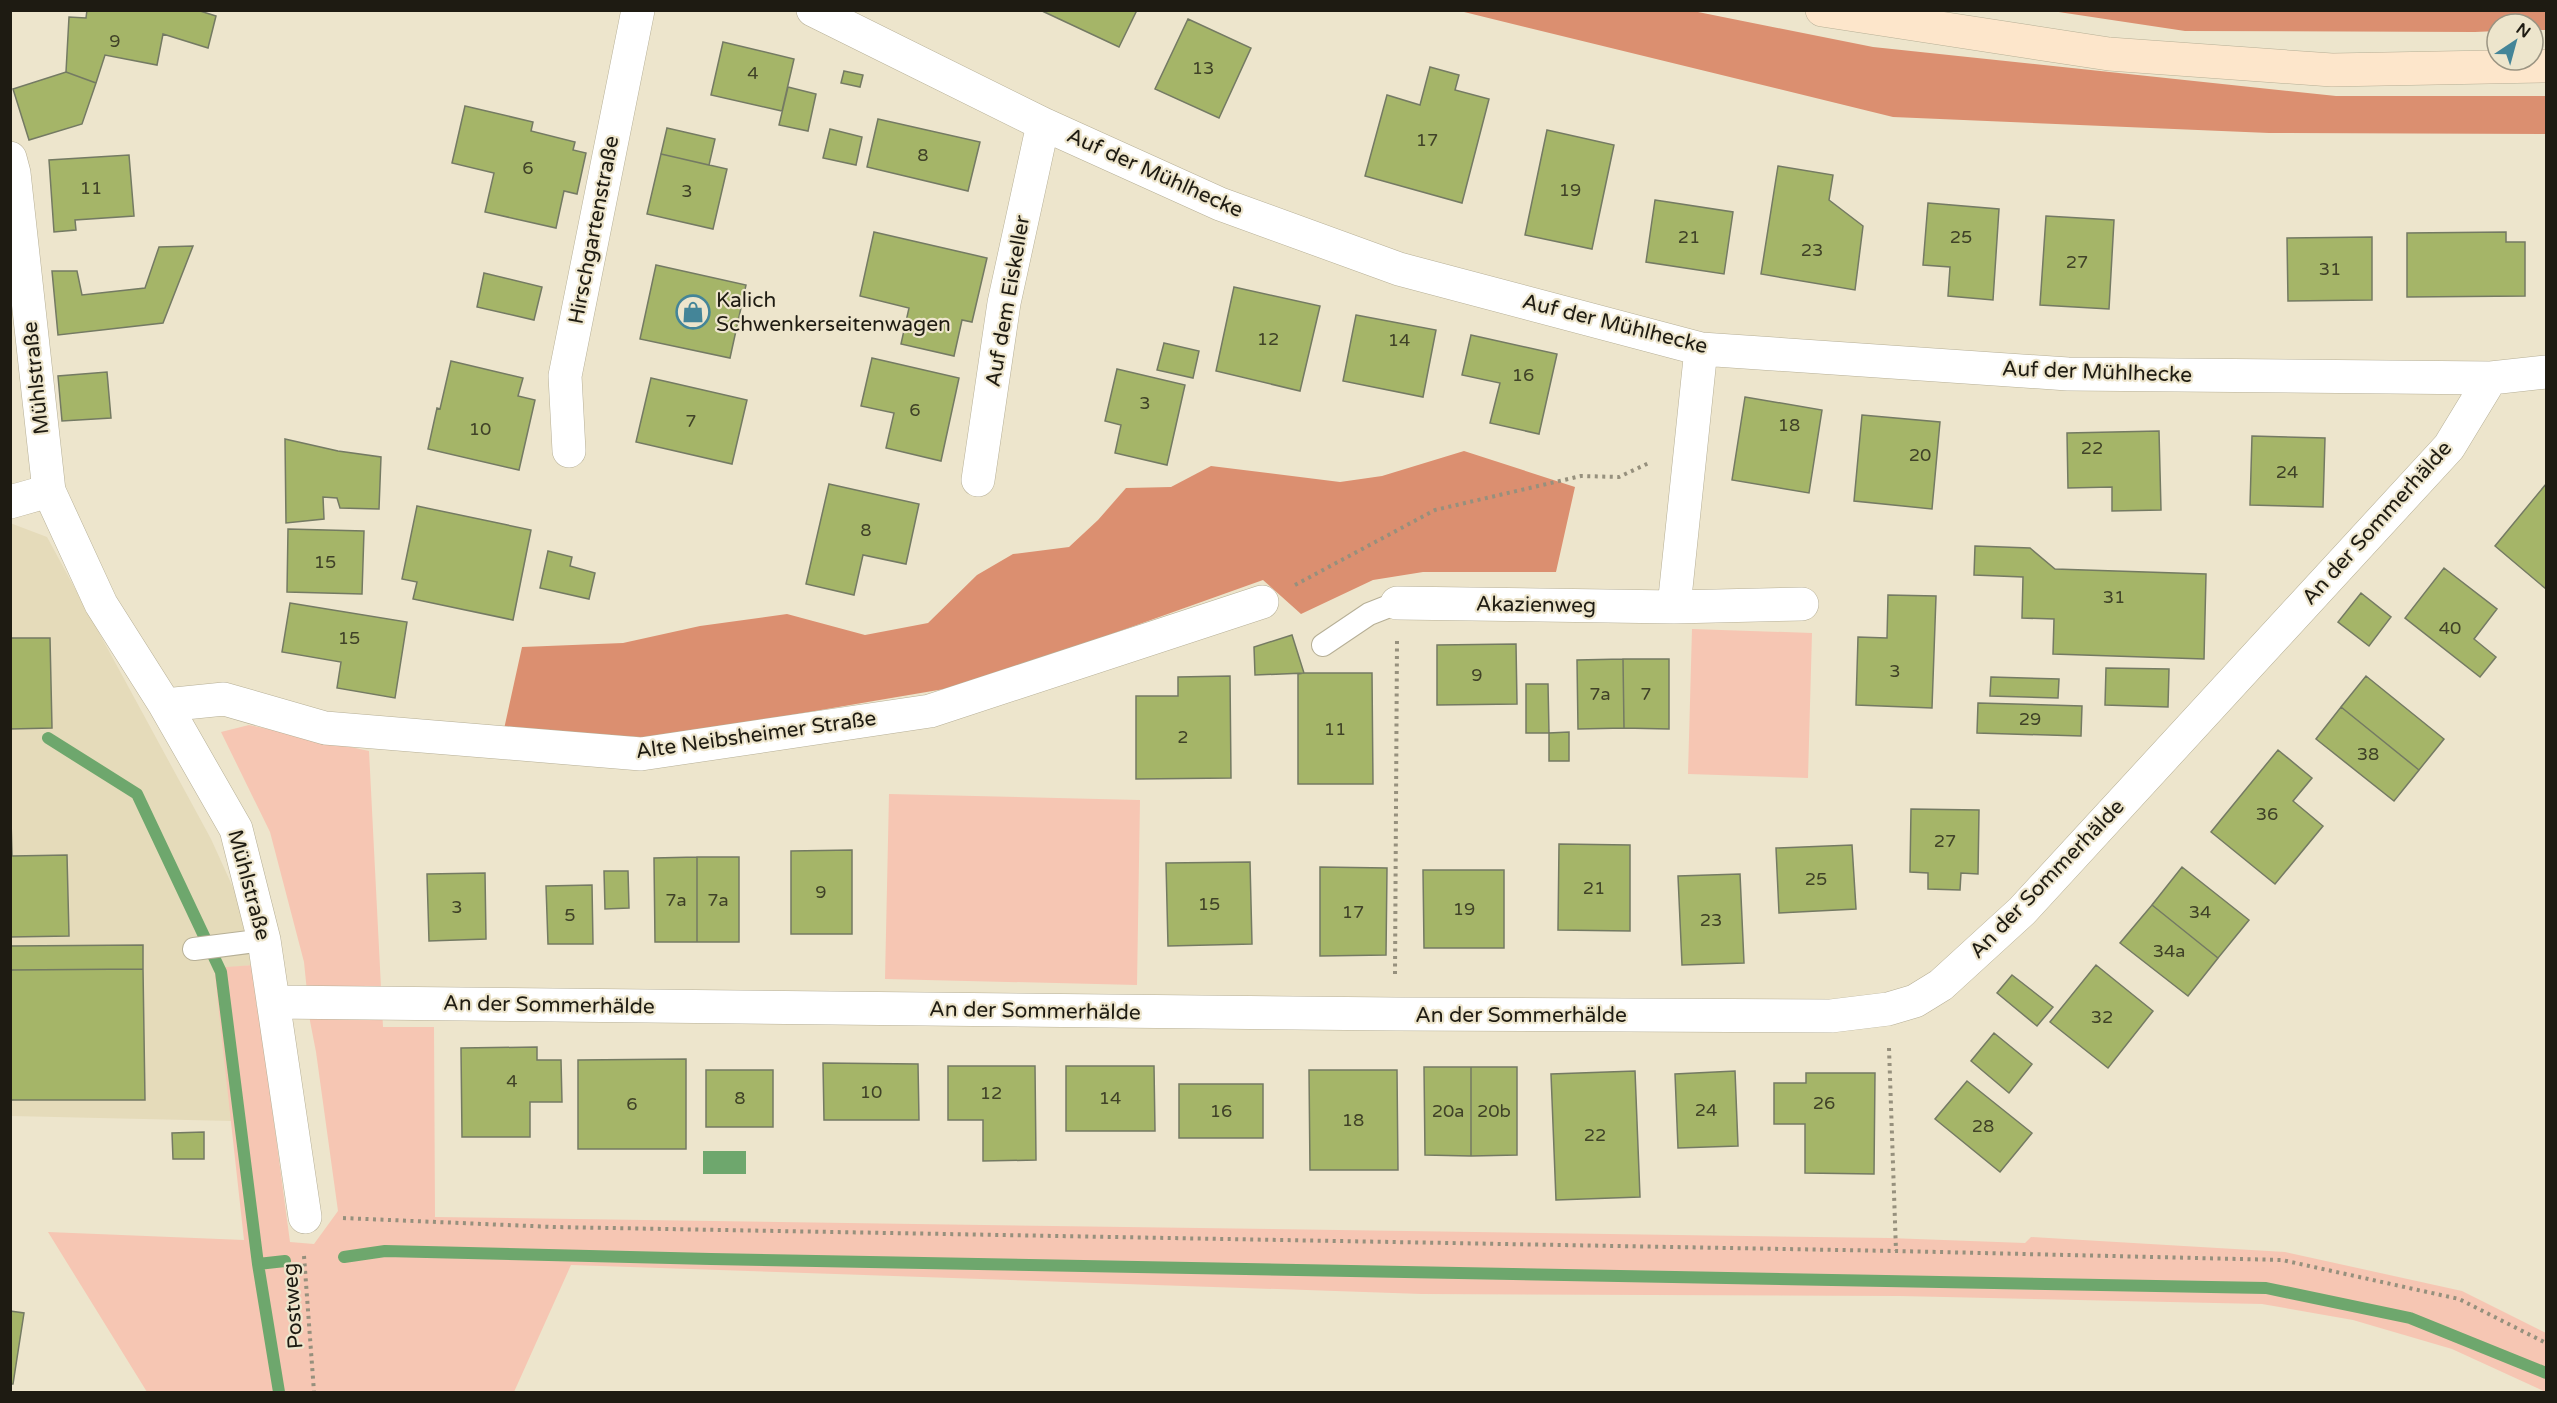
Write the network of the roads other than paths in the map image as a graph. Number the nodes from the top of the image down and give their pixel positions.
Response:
1 (638, 10) edge
2 (813, 10) edge
3 (1822, 10) edge
4 (2547, 66) edge
5 (1043, 123) junction
6 (10, 158) edge
7 (1701, 348) junction
8 (2547, 372) edge
9 (2491, 378) junction
10 (569, 451) dead end
11 (978, 480) dead end
12 (50, 491) junction
13 (10, 502) edge
14 (1262, 602) road end
15 (1397, 603) joint
16 (1802, 604) dead end
17 (1674, 607) junction
18 (1323, 645) dead end
19 (165, 705) junction
20 (249, 942) junction
21 (194, 949) dead end
22 (273, 1002) junction
23 (306, 1217) road end

1 - 10 street, Hirschgartenstraße
2 - 5 street, Auf der Mühlhecke
3 - 4 street
5 - 7 street, Auf der Mühlhecke
5 - 11 street, Auf dem Eiskeller
6 - 12 street, Mühlstraße
7 - 9 street, Auf der Mühlhecke
7 - 17 street
8 - 9 street, Auf der Mühlhecke
9 - 22 street, An der Sommerhälde
12 - 13 street
12 - 19 street, Mühlstraße
14 - 19 street, Alte Neibsheimer Straße
15 - 17 street, Akazienweg
15 - 18 lane
16 - 17 street, Akazienweg
19 - 20 street, Mühlstraße
20 - 21 lane
20 - 22 street, Mühlstraße
22 - 23 street, Mühlstraße

